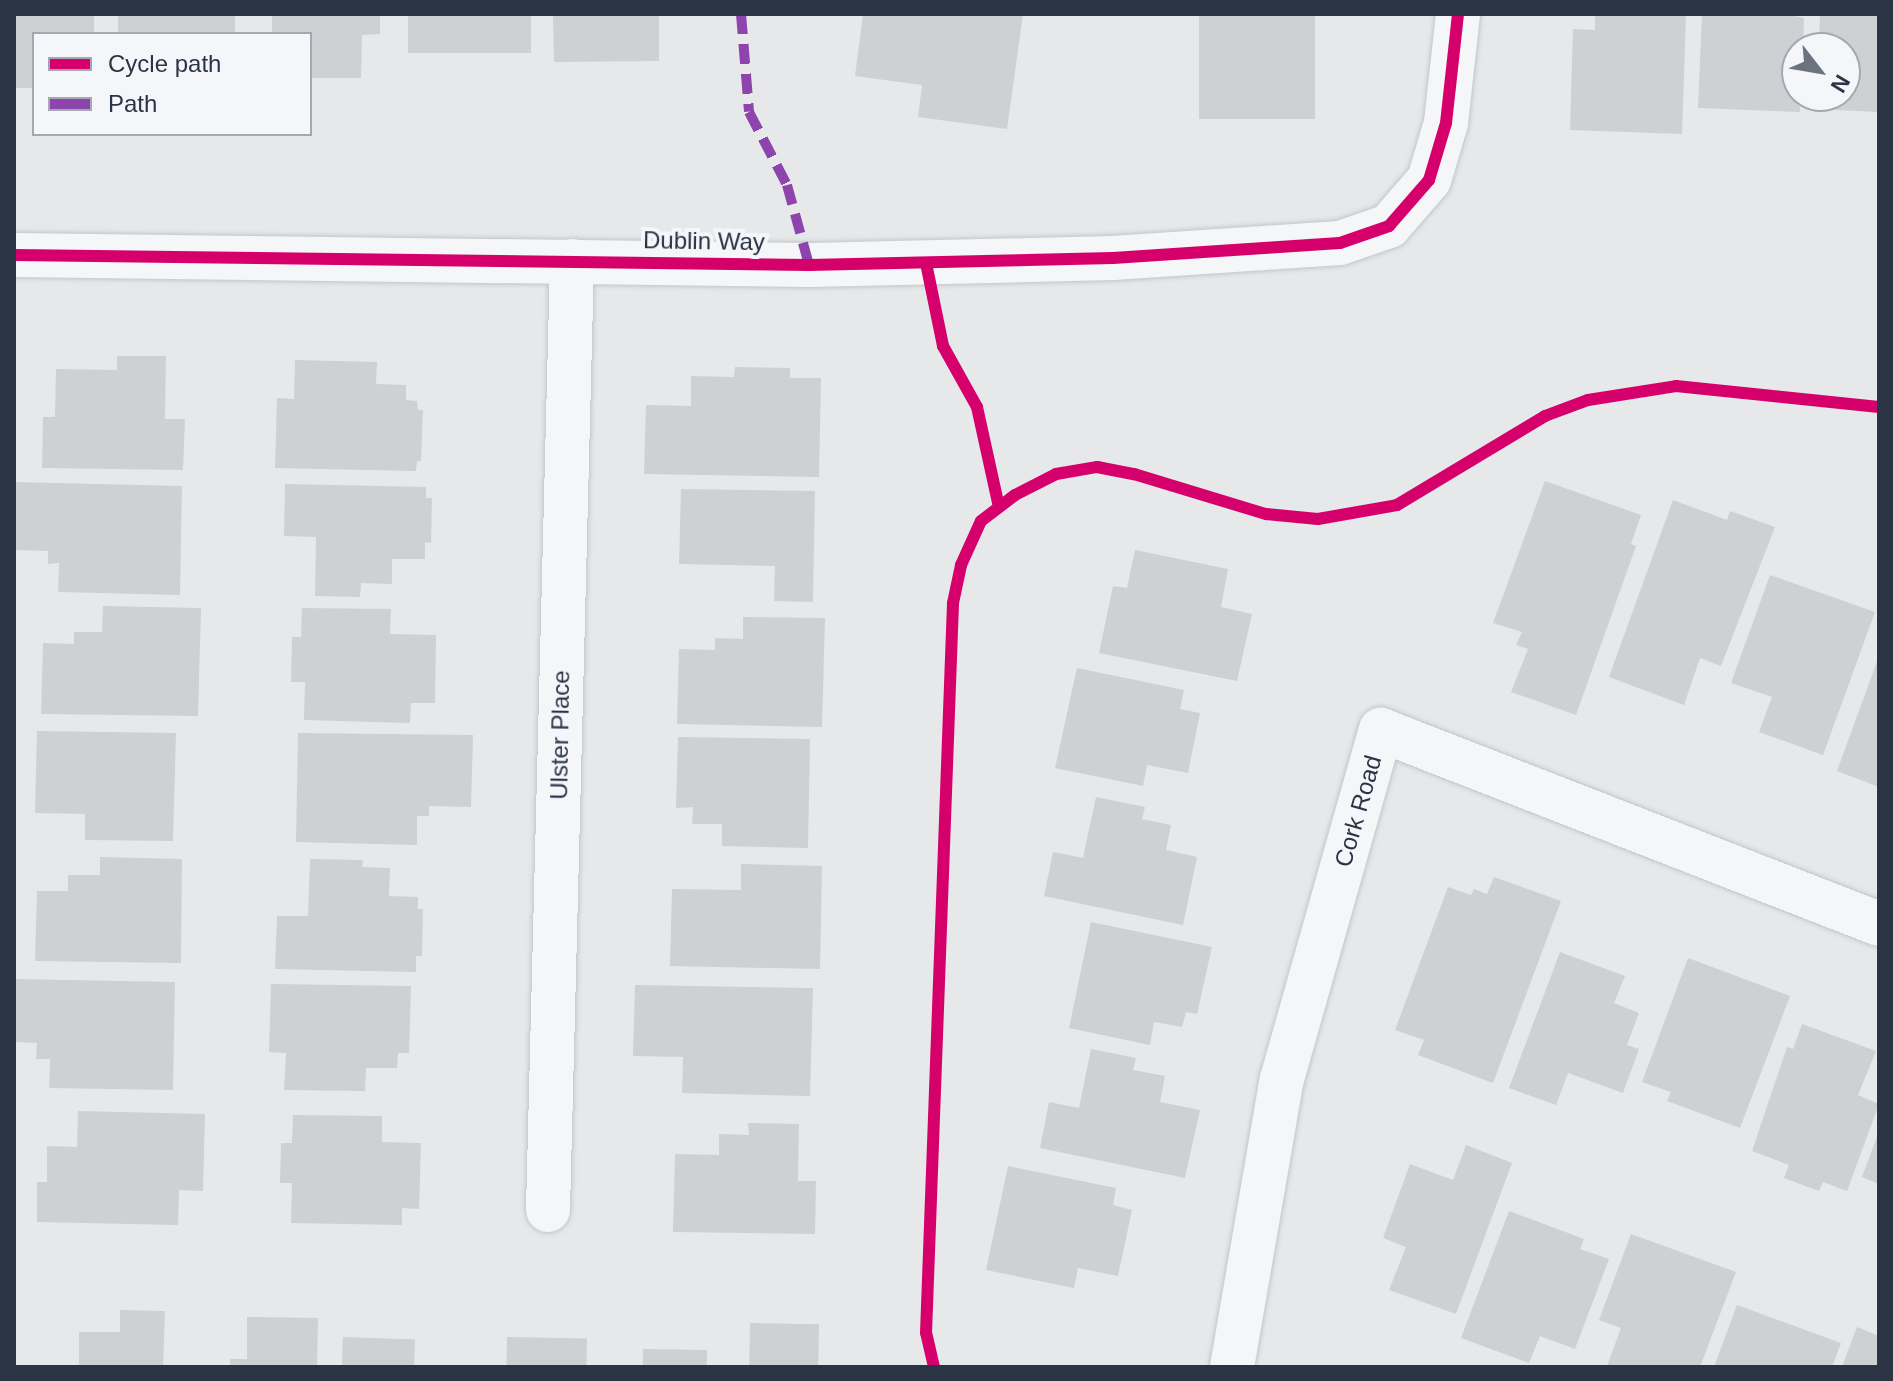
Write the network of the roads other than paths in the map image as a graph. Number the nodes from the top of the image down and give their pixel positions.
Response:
1 (1458, 14) edge
2 (14, 255) edge
3 (572, 261) junction
4 (1879, 924) edge
5 (548, 1210) dead end
6 (1232, 1367) edge

1 - 3 street, Dublin Way
2 - 3 street, Dublin Way
3 - 5 street, Ulster Place
4 - 6 street, Cork Road

